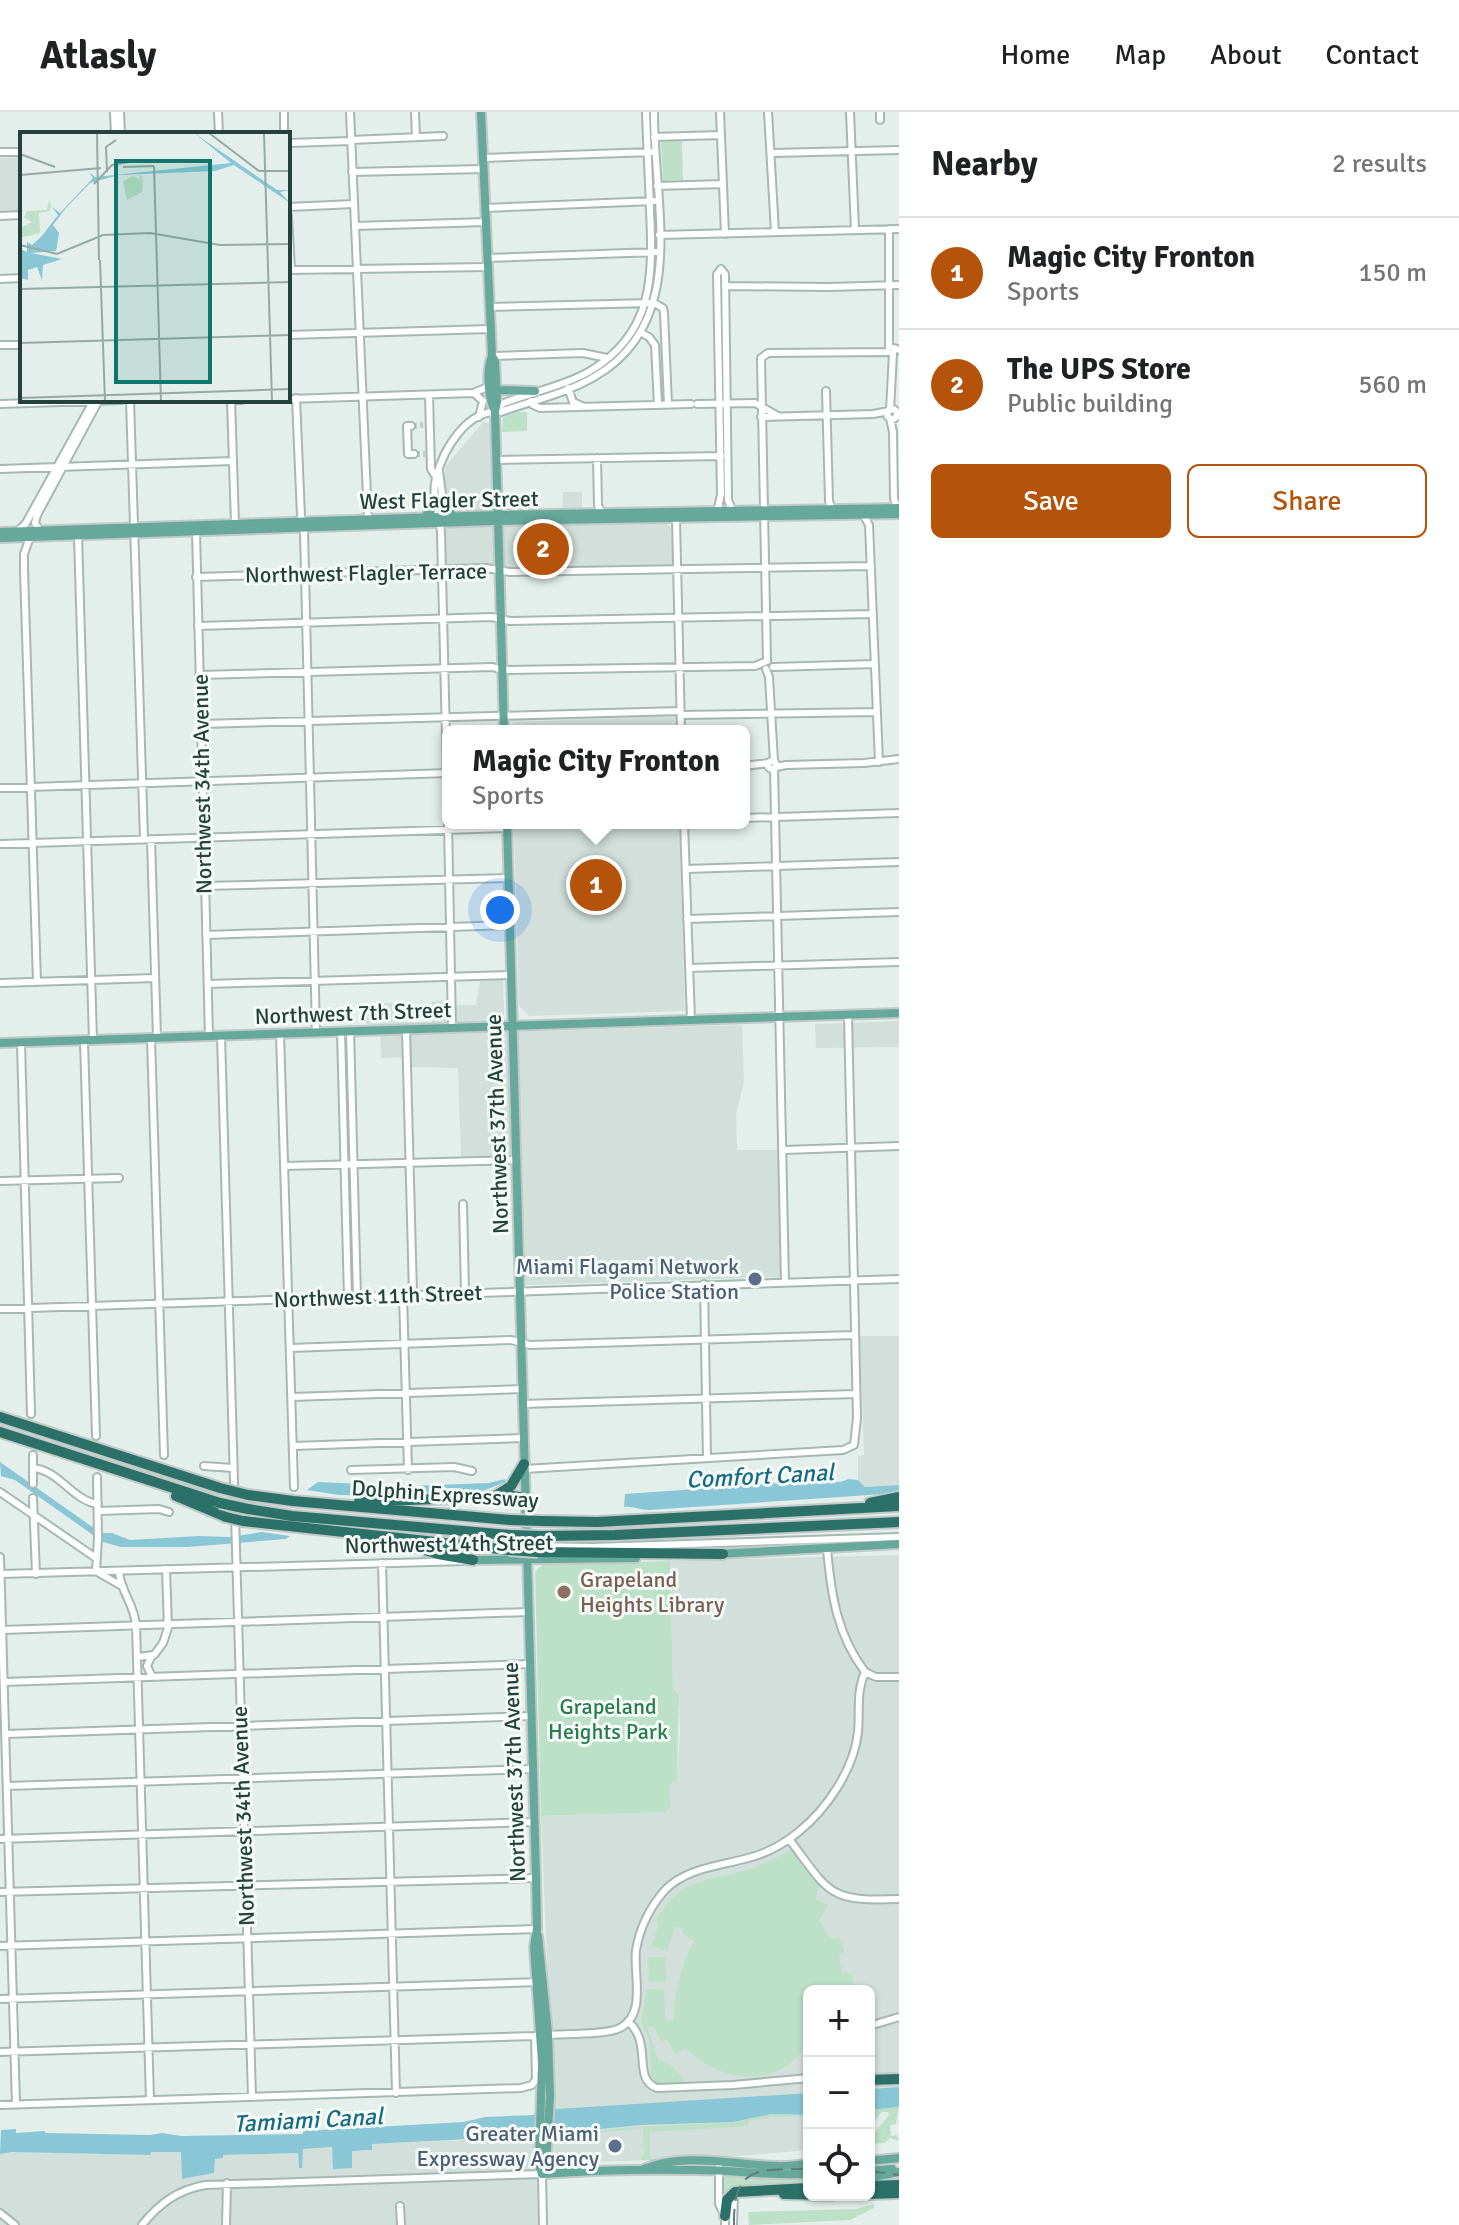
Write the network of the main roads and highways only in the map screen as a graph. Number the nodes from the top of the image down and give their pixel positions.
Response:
1 (481, 112) edge
2 (493, 388) junction
3 (535, 391) road end
4 (896, 507) edge
5 (690, 513) junction
6 (633, 514) junction
7 (763, 515) junction
8 (453, 516) junction
9 (424, 517) junction
10 (498, 518) junction
11 (440, 520) junction
12 (676, 520) junction
13 (618, 521) junction
14 (303, 525) junction
15 (135, 530) junction
16 (18, 534) junction
17 (1, 536) edge
18 (504, 725) edge
19 (507, 829) edge
20 (899, 1013) edge
21 (512, 1025) junction
22 (0, 1043) edge
23 (0, 1417) edge
24 (0, 1432) edge
25 (524, 1467) junction
26 (115, 1469) junction
27 (495, 1496) junction
28 (899, 1497) edge
29 (524, 1498) junction
30 (319, 1504) junction
31 (899, 1506) edge
32 (838, 1510) junction
33 (899, 1522) edge
34 (377, 1536) junction
35 (899, 1544) edge
36 (723, 1554) junction
37 (526, 1559) junction
38 (473, 1560) joint
39 (899, 2079) edge
40 (875, 2080) edge
41 (544, 2138) junction
42 (547, 2153) junction
43 (899, 2158) edge
44 (875, 2160) edge
45 (803, 2164) edge
46 (719, 2167) junction
47 (899, 2170) edge
48 (875, 2171) edge
49 (567, 2172) junction
50 (542, 2174) junction
51 (803, 2174) edge
52 (875, 2176) edge
53 (899, 2185) edge
54 (875, 2186) edge
55 (803, 2188) edge
56 (755, 2190) junction
57 (899, 2193) edge
58 (803, 2194) edge
59 (875, 2194) edge
60 (728, 2222) edge

1 - 2 main road
2 - 3 main road
2 - 10 main road
4 - 7 main road, West Flagler Street
4 - 7 main road, West Flagler Street
5 - 6 main road, West Flagler Street
5 - 7 main road, West Flagler Street
5 - 12 main road
6 - 10 main road, West Flagler Street
6 - 13 main road
7 - 12 main road, West Flagler Street
8 - 9 main road
8 - 10 main road, West Flagler Street
8 - 11 main road, West Flagler Street
9 - 11 main road, West Flagler Street
9 - 14 main road, West Flagler Street
10 - 11 main road, West Flagler Street
10 - 13 main road, West Flagler Street
10 - 18 main road
11 - 14 main road, West Flagler Street
12 - 13 main road, West Flagler Street
14 - 15 main road, West Flagler Street
14 - 15 main road, West Flagler Street
15 - 16 main road, West Flagler Street
15 - 16 main road, West Flagler Street
16 - 17 main road, West Flagler Street
19 - 21 main road, Northwest 37th Avenue
20 - 21 main road, Northwest 7th Street
21 - 22 main road, Northwest 7th Street
21 - 25 main road, Northwest 37th Avenue
23 - 30 highway, Dolphin Expressway, bridge
24 - 26 highway, Dolphin Expressway
25 - 27 highway
25 - 29 main road, Northwest 37th Avenue
26 - 33 highway, Dolphin Expressway, bridge
26 - 34 highway, bridge
27 - 29 highway
27 - 30 highway
28 - 32 highway
29 - 37 main road, Northwest 37th Avenue
30 - 32 highway, Dolphin Expressway, bridge
31 - 32 highway, Dolphin Expressway
34 - 36 highway, bridge
34 - 38 highway
35 - 36 main road, Northwest 14th Street
36 - 37 main road, Northwest 14th Street
37 - 38 main road, Northwest 14th Street
37 - 41 main road, Northwest 37th Avenue
39 - 40 highway
41 - 42 main road, Northwest 37th Avenue
41 - 50 main road, Northwest 37th Avenue
42 - 49 main road
42 - 50 main road, Northwest 37th Avenue
43 - 44 main road
45 - 46 main road
46 - 49 main road
46 - 51 main road
47 - 48 main road
47 - 52 main road
49 - 50 main road
53 - 54 highway
55 - 56 highway
56 - 58 highway
56 - 60 highway
57 - 59 highway

